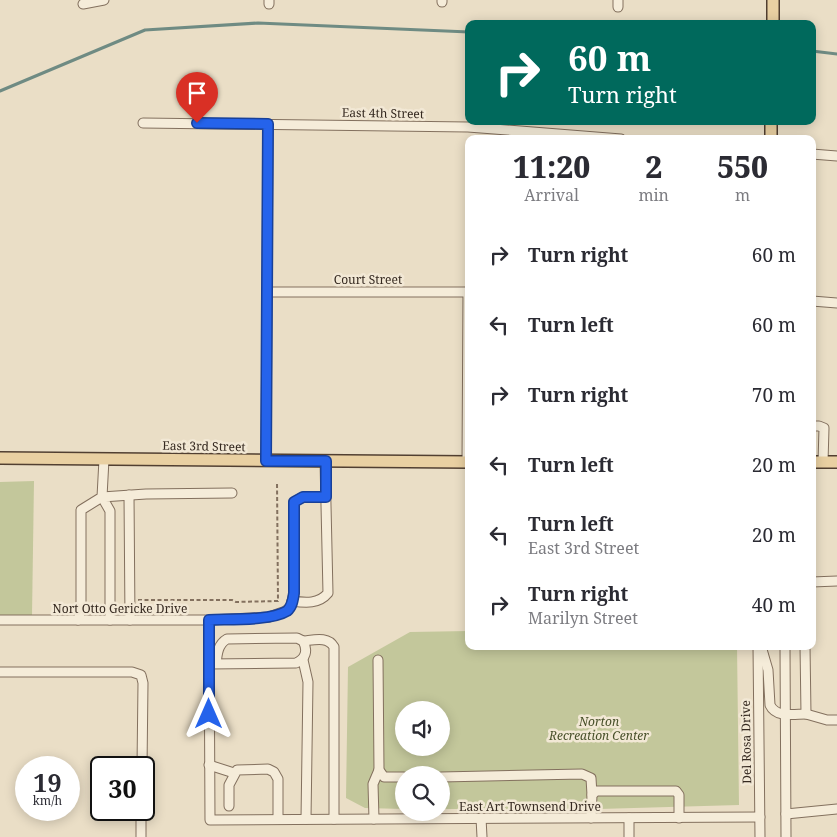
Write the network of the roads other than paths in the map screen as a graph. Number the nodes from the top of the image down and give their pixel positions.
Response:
1 (104, 0) edge
2 (773, 0) edge
3 (83, 4) dead end
4 (773, 20) edge
5 (143, 123) dead end
6 (268, 124) junction
7 (571, 135) edge
8 (816, 154) edge
9 (837, 156) edge
10 (267, 292) junction
11 (465, 292) edge
12 (816, 301) edge
13 (837, 303) edge
14 (816, 426) edge
15 (0, 458) edge
16 (104, 459) junction
17 (266, 461) junction
18 (326, 461) junction
19 (465, 462) edge
20 (818, 462) edge
21 (837, 462) edge
22 (232, 493) dead end
23 (129, 495) junction
24 (102, 497) junction
25 (326, 497) junction
26 (837, 581) edge
27 (816, 582) edge
28 (292, 601) junction
29 (0, 620) edge
30 (78, 620) junction
31 (110, 620) junction
32 (130, 620) junction
33 (209, 620) junction
34 (303, 640) junction
35 (760, 650) edge
36 (761, 650) edge
37 (785, 650) edge
38 (805, 650) edge
39 (303, 660) junction
40 (378, 660) dead end
41 (213, 664) junction
42 (0, 672) edge
43 (786, 714) junction
44 (806, 714) junction
45 (837, 720) edge
46 (142, 756) edge
47 (210, 765) junction
48 (379, 770) junction
49 (234, 772) junction
50 (395, 777) edge
51 (450, 777) edge
52 (592, 795) junction
53 (229, 806) dead end
54 (837, 809) edge
55 (786, 814) junction
56 (760, 817) junction
57 (481, 818) junction
58 (591, 818) junction
59 (629, 818) junction
60 (679, 818) junction
61 (306, 819) junction
62 (334, 819) junction
63 (374, 819) junction
64 (278, 820) junction
65 (141, 821) edge
66 (141, 837) edge
67 (482, 837) edge
68 (629, 837) edge
69 (760, 837) edge
70 (786, 837) edge

1 - 3 street
2 - 4 main road
5 - 6 street, East 4th Street
6 - 7 street, East 4th Street
6 - 10 street
8 - 9 street
10 - 11 street, Court Street
10 - 17 street
12 - 13 street
14 - 20 street
15 - 16 main road, East 3rd Street
16 - 17 main road, East 3rd Street
16 - 24 street
17 - 18 main road, East 3rd Street
18 - 19 main road, East 3rd Street
18 - 25 street
20 - 21 main road
22 - 23 street
23 - 24 street
23 - 32 street
24 - 30 street
24 - 31 street
25 - 28 street
25 - 28 street
26 - 27 street
28 - 33 street, Nort Otto Gericke Drive
29 - 30 street, Nort Otto Gericke Drive
30 - 31 street, Nort Otto Gericke Drive
31 - 32 street, Nort Otto Gericke Drive
32 - 33 street, Nort Otto Gericke Drive
33 - 41 street
34 - 39 street
34 - 41 street
34 - 62 street
35 - 56 street, Del Rosa Drive
36 - 43 street
37 - 43 street
38 - 44 street
39 - 41 street
39 - 61 street
40 - 48 street
41 - 47 street
42 - 46 street
43 - 44 street
43 - 55 street
44 - 45 street
47 - 49 street
47 - 64 street, East Art Townsend Drive
48 - 50 street
48 - 63 street
49 - 53 street
49 - 64 street
51 - 52 street
52 - 58 street
52 - 60 street
54 - 55 street
55 - 70 street
56 - 60 street, East Art Townsend Drive
56 - 69 street, Del Rosa Drive
57 - 58 street, East Art Townsend Drive
57 - 63 street, East Art Townsend Drive
57 - 67 street
58 - 59 street, East Art Townsend Drive
59 - 60 street, East Art Townsend Drive
59 - 68 street
61 - 62 street, East Art Townsend Drive
61 - 64 street, East Art Townsend Drive
62 - 63 street, East Art Townsend Drive
65 - 66 street

